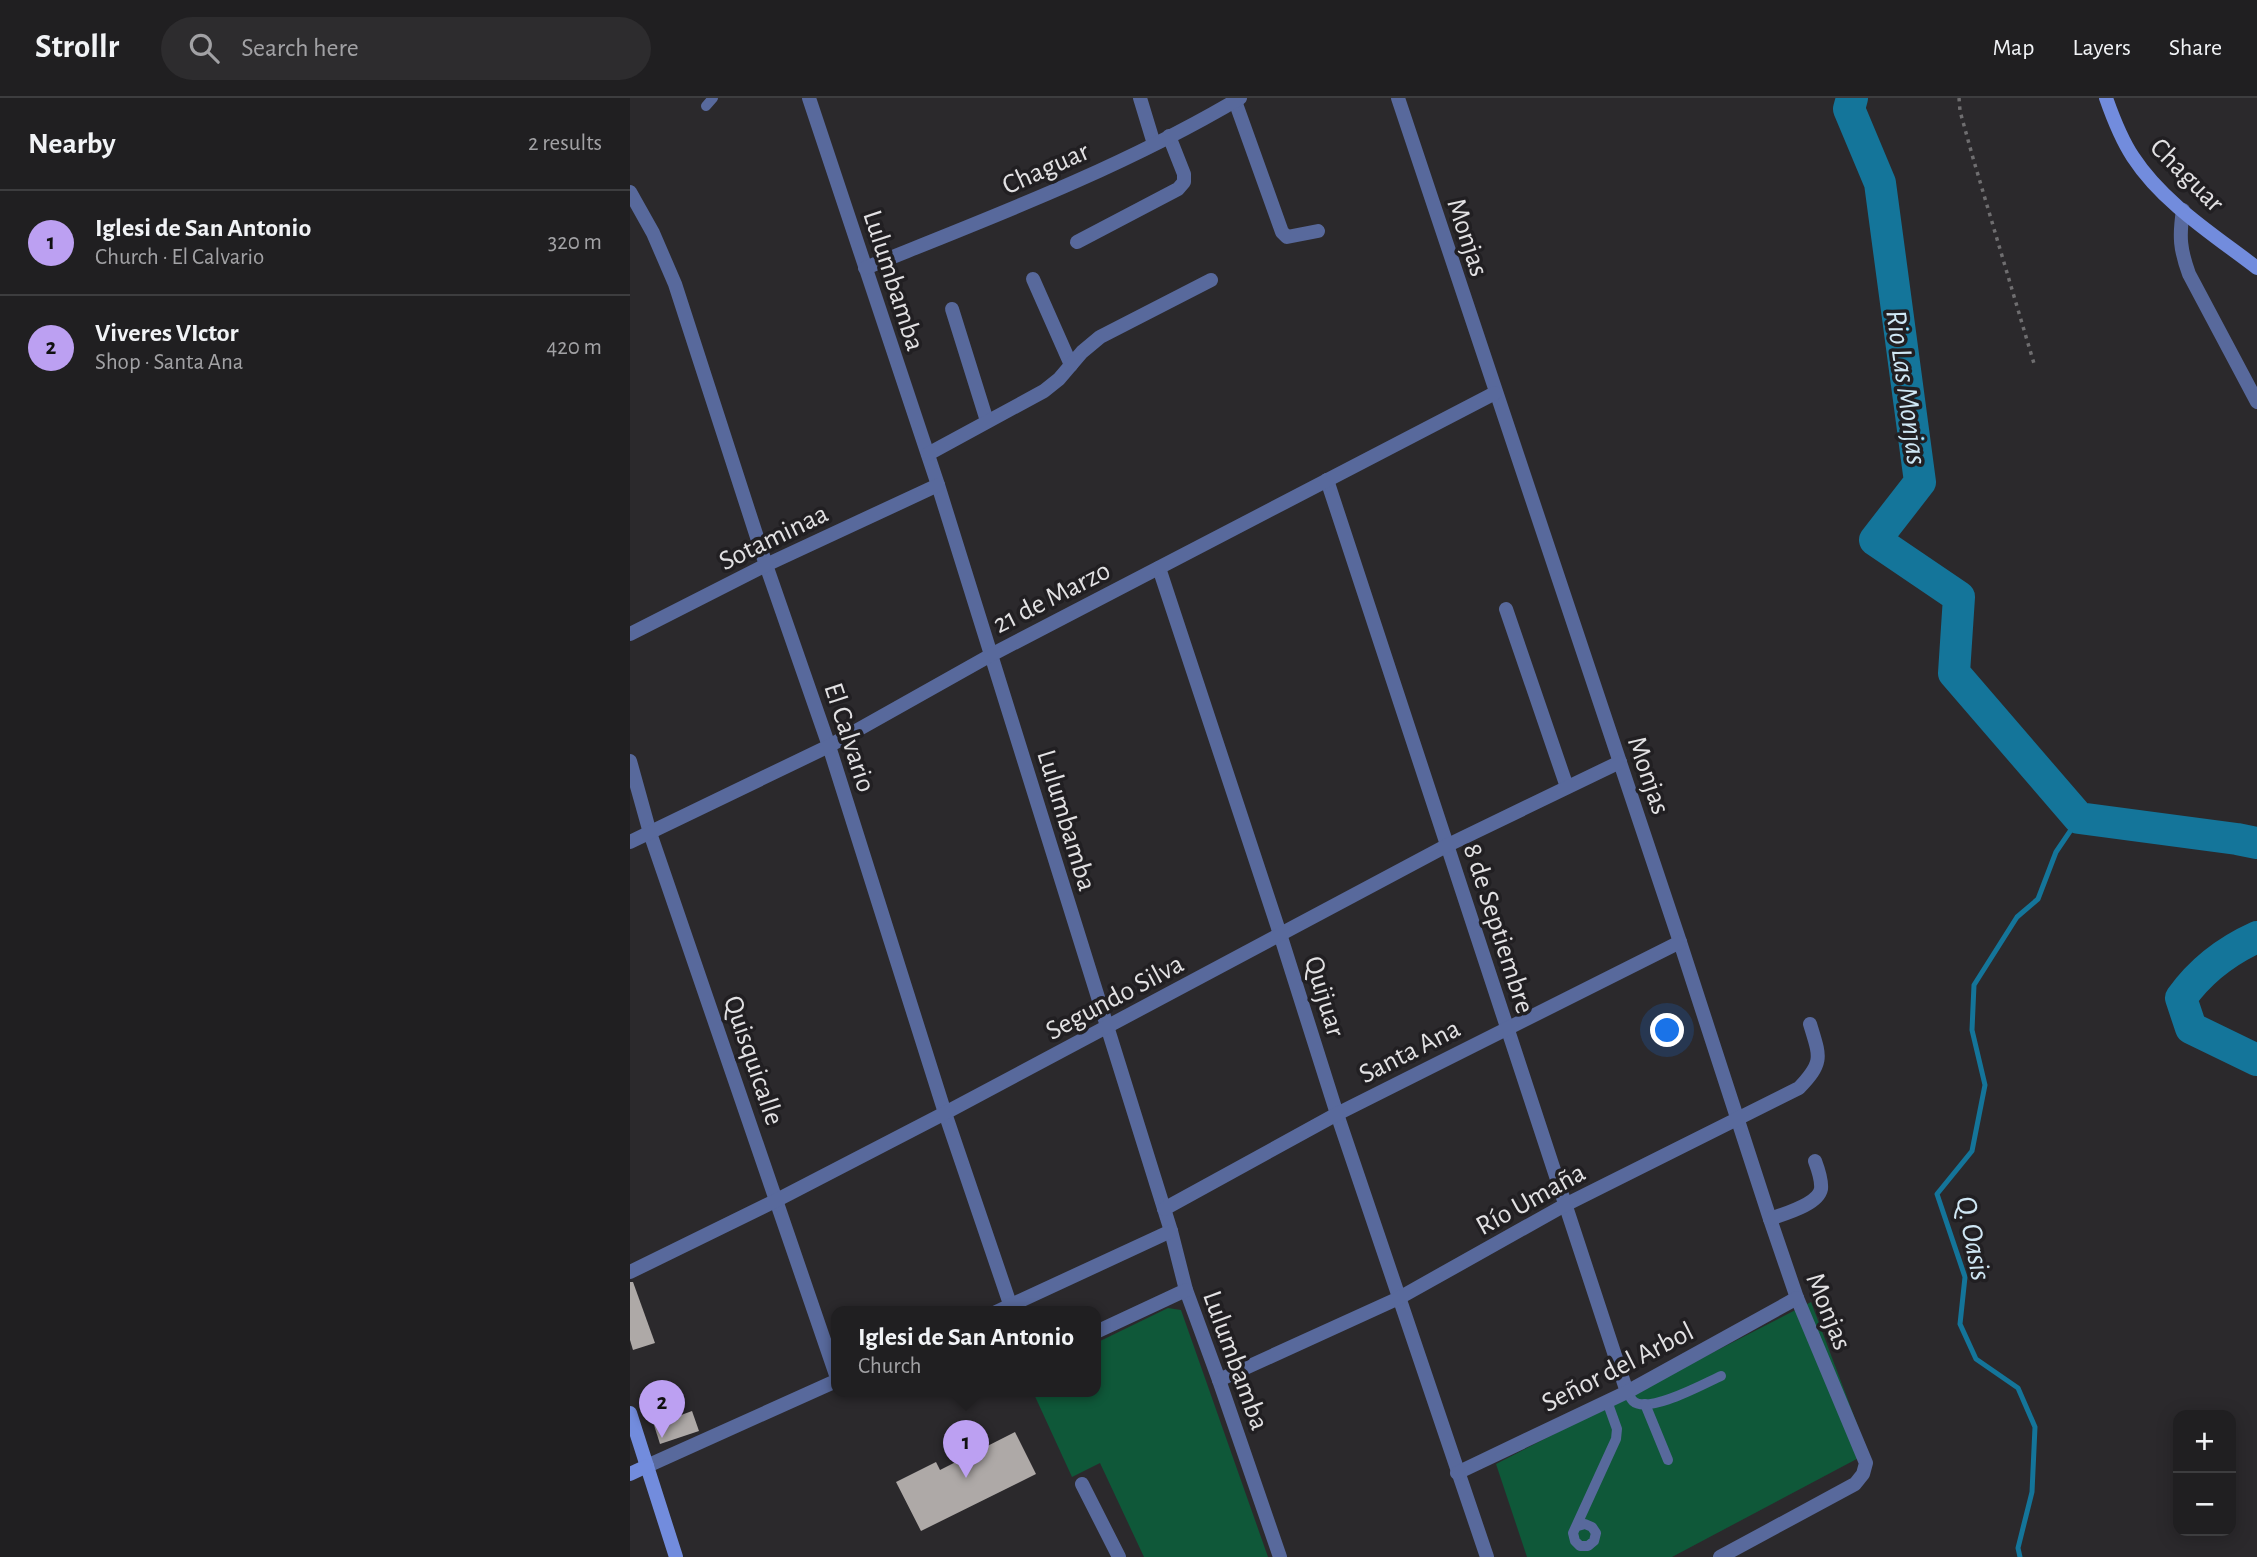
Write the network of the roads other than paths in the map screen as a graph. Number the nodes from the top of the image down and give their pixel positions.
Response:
1 (809, 98) edge
2 (1140, 98) edge
3 (1398, 98) edge
4 (2106, 98) edge
5 (1238, 99) edge
6 (1169, 136) junction
7 (1154, 144) junction
8 (630, 192) edge
9 (2183, 210) junction
10 (1318, 230) dead end
11 (1077, 242) dead end
12 (865, 268) junction
13 (2257, 268) edge
14 (1033, 279) dead end
15 (1212, 280) dead end
16 (952, 309) dead end
17 (1070, 365) junction
18 (1495, 393) junction
19 (2257, 402) edge
20 (987, 421) junction
21 (928, 454) junction
22 (1327, 480) junction
23 (938, 485) junction
24 (766, 565) junction
25 (1158, 568) junction
26 (1506, 609) dead end
27 (630, 634) edge
28 (991, 655) junction
29 (829, 746) junction
30 (630, 761) edge
31 (1620, 762) junction
32 (1567, 787) junction
33 (650, 833) junction
34 (630, 842) edge
35 (1446, 846) junction
36 (1280, 934) junction
37 (1680, 942) junction
38 (1810, 1024) dead end
39 (1107, 1027) junction
40 (1507, 1028) junction
41 (946, 1113) junction
42 (1337, 1114) junction
43 (1738, 1118) junction
44 (1815, 1161) dead end
45 (777, 1200) junction
46 (1565, 1205) junction
47 (1164, 1209) junction
48 (1770, 1219) junction
49 (1171, 1231) junction
50 (630, 1272) edge
51 (1186, 1290) junction
52 (1399, 1298) junction
53 (1797, 1298) junction
54 (1010, 1304) junction
55 (1006, 1306) edge
56 (1101, 1330) edge
57 (831, 1360) edge
58 (1721, 1376) dead end
59 (1219, 1380) junction
60 (831, 1383) edge
61 (1627, 1392) junction
62 (1607, 1401) junction
63 (1645, 1404) junction
64 (630, 1413) edge
65 (1668, 1460) dead end
66 (647, 1466) junction
67 (1457, 1473) junction
68 (630, 1474) edge
69 (1082, 1484) dead end
70 (1578, 1527) dead end
71 (677, 1557) edge
72 (1119, 1557) edge
73 (1280, 1557) edge
74 (1487, 1557) edge
75 (1720, 1557) edge

1 - 12 street, Lulumbamba
2 - 7 street
3 - 18 street, Monjas
4 - 9 street, Chaguar
5 - 6 street, Chaguar
5 - 10 street
6 - 7 street, Chaguar
6 - 11 street
7 - 12 street, Chaguar
8 - 24 street, El Calvario
9 - 13 street, Chaguar
9 - 19 street
12 - 21 street, Lulumbamba
14 - 17 street
15 - 17 street
16 - 20 street
17 - 20 street
18 - 22 street, 21 de Marzo
18 - 31 street, Monjas
20 - 21 street
21 - 23 street, Lulumbamba
22 - 25 street, 21 de Marzo
22 - 35 street, 8 de Septiembre
23 - 24 street, Sotaminaa
23 - 28 street, Lulumbamba
24 - 27 street, Sotaminaa
24 - 29 street, El Calvario
25 - 28 street, 21 de Marzo
25 - 36 street, Quijuar
26 - 32 street
28 - 29 street, 21 de Marzo
28 - 39 street, Lulumbamba
29 - 33 street, 21 de Marzo
29 - 41 street, El Calvario
30 - 33 street, Quisquicalle
31 - 32 street, Segundo Silva
31 - 37 street, Monjas
32 - 35 street, Segundo Silva
33 - 34 street, 21 de Marzo
33 - 45 street, Quisquicalle
35 - 36 street, Segundo Silva
35 - 40 street, 8 de Septiembre
36 - 39 street, Segundo Silva
36 - 42 street, Quijuar
37 - 40 street, Santa Ana
37 - 43 street, Monjas
38 - 43 street, Río Umaña
39 - 41 street, Segundo Silva
39 - 47 street, Lulumbamba
40 - 42 street, Santa Ana
40 - 46 street, 8 de Septiembre
41 - 45 street, Segundo Silva
41 - 54 street, El Calvario
42 - 47 street, Santa Ana
42 - 52 street, Quijuar
43 - 46 street, Río Umaña
43 - 48 street, Monjas
44 - 48 street
45 - 50 street, Segundo Silva
45 - 57 street, Quisquicalle
46 - 52 street, Río Umaña
46 - 61 street, 8 de Septiembre
47 - 49 street, Lulumbamba
48 - 53 street, Monjas
49 - 51 street, Lulumbamba
49 - 54 street
51 - 56 street
51 - 59 street, Lulumbamba
52 - 59 street, Río Umaña
52 - 67 street, Quijuar
53 - 61 street, Señor del Arbol
53 - 75 street, Monjas
54 - 55 street
58 - 63 lane
59 - 73 street, Lulumbamba
60 - 66 street
61 - 62 street, Señor del Arbol
61 - 63 lane
62 - 67 street, Señor del Arbol
62 - 70 lane
63 - 65 lane
64 - 66 street
66 - 68 street
66 - 71 street
67 - 74 street, Quijuar
69 - 72 street

